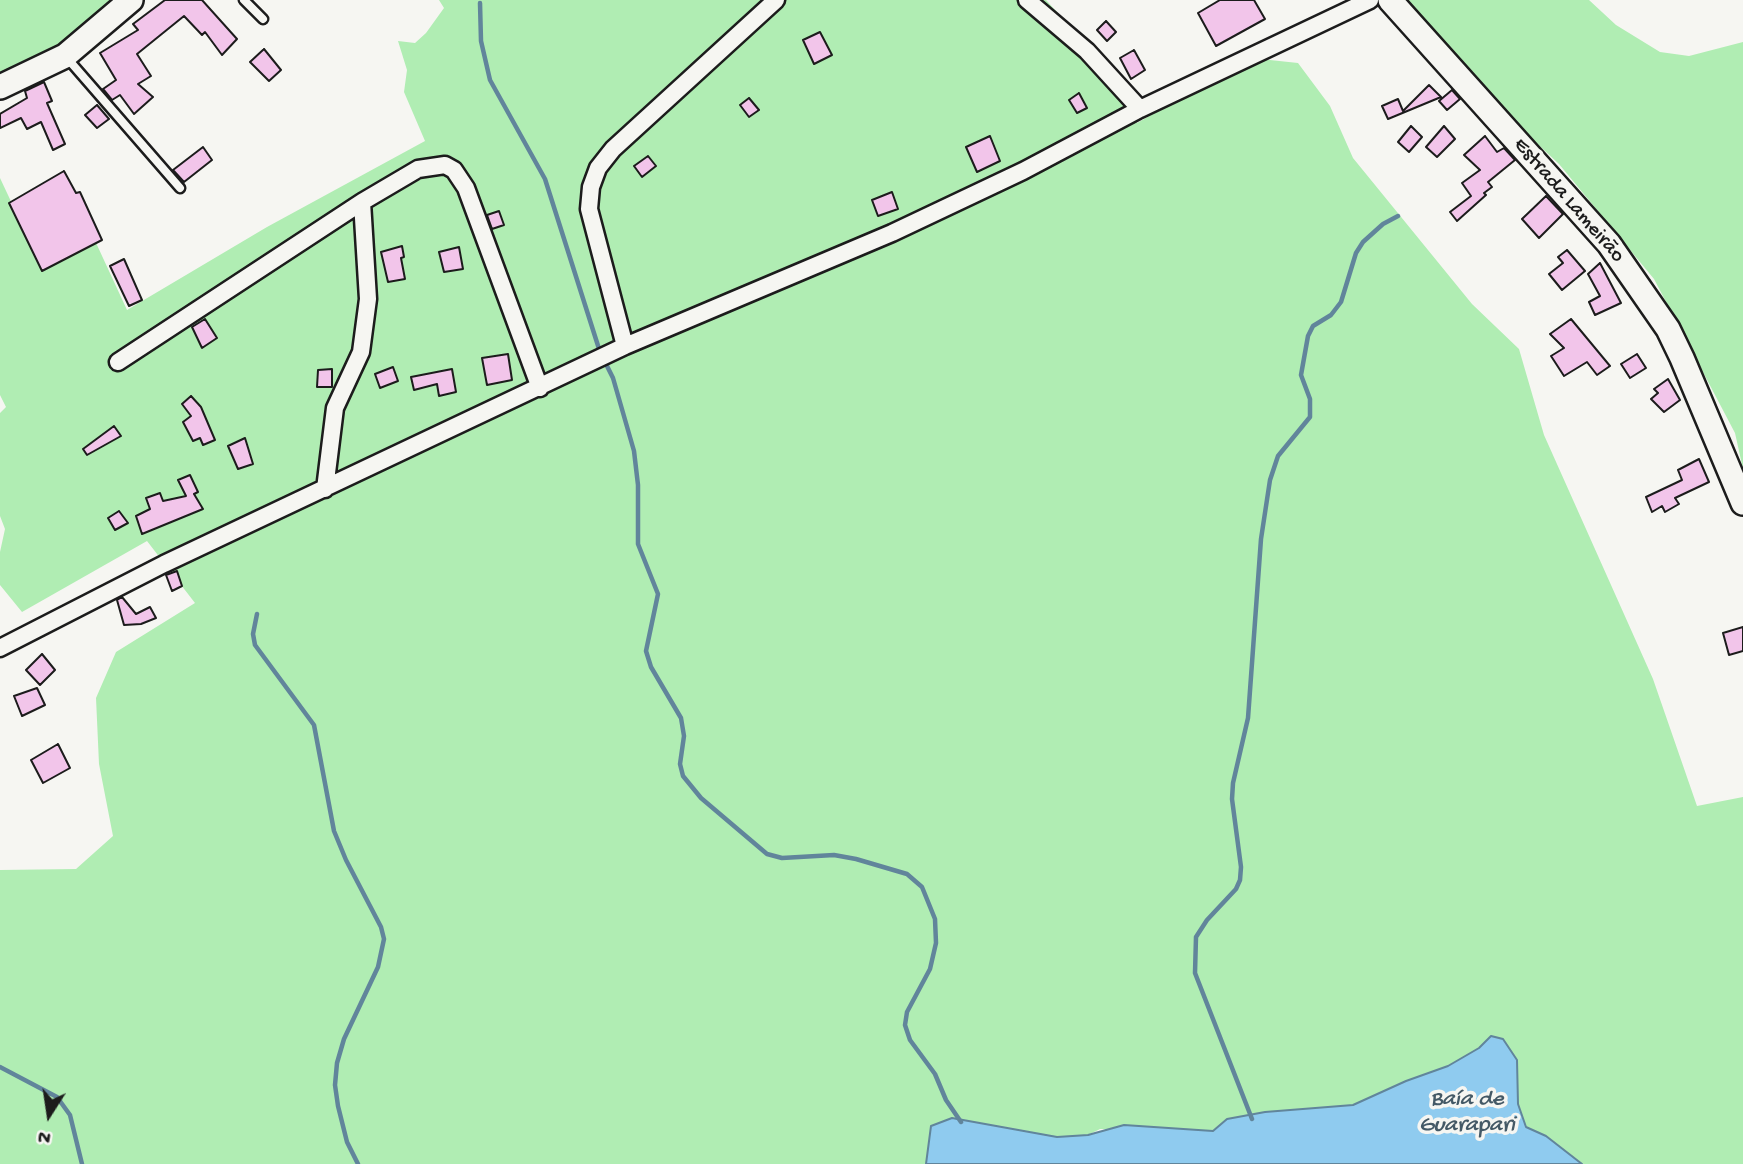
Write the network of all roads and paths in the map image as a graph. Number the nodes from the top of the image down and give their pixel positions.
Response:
1 (131, 0) edge
2 (244, 0) edge
3 (776, 0) edge
4 (1027, 0) edge
5 (1370, 0) edge
6 (1390, 0) edge
7 (263, 19) dead end
8 (65, 56) junction
9 (0, 87) edge
10 (1140, 109) junction
11 (180, 188) dead end
12 (362, 202) junction
13 (625, 346) junction
14 (118, 362) dead end
15 (541, 388) junction
16 (325, 489) junction
17 (1743, 503) edge
18 (0, 648) edge

1 - 8 street
2 - 7 lane
3 - 13 street
4 - 10 street
5 - 10 street
6 - 17 street, Estrada Lameirão
8 - 9 street
8 - 11 lane
10 - 13 street
12 - 14 street
12 - 15 street
12 - 16 street
13 - 15 street
15 - 16 street
16 - 18 street

